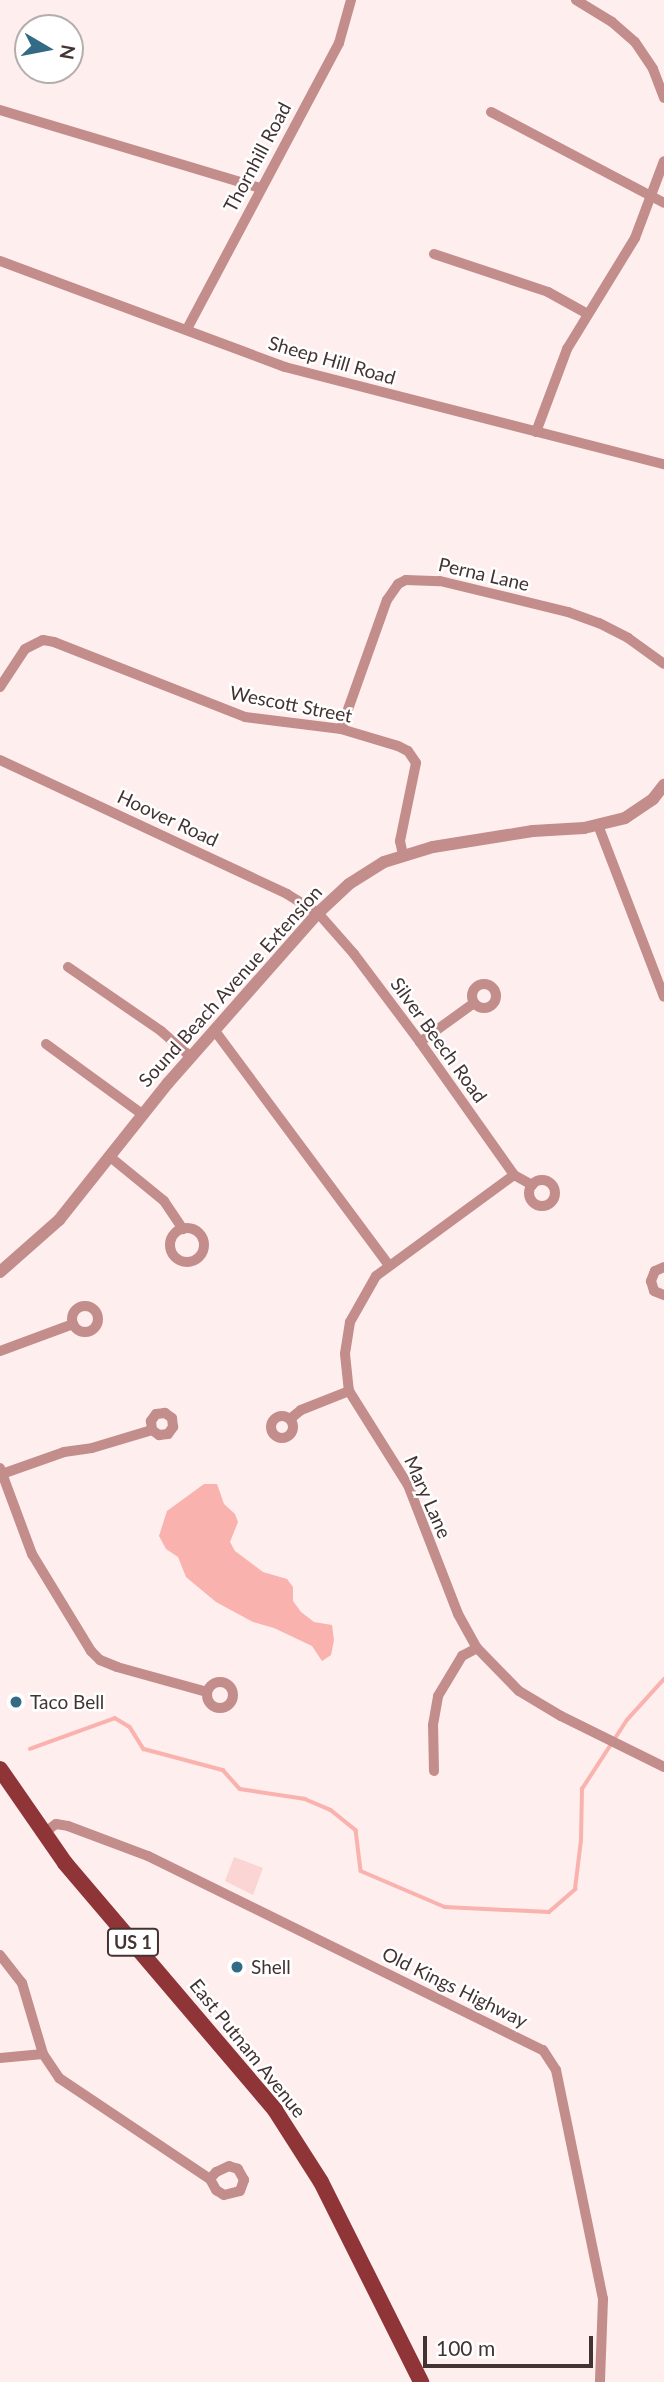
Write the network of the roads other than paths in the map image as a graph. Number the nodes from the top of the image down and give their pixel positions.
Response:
1 (351, 0) edge
2 (576, 0) edge
3 (664, 99) edge
4 (0, 110) edge
5 (491, 112) dead end
6 (664, 161) edge
7 (260, 188) junction
8 (653, 197) junction
9 (664, 203) edge
10 (434, 254) dead end
11 (0, 261) edge
12 (586, 313) junction
13 (187, 329) junction
14 (536, 432) junction
15 (664, 464) edge
16 (664, 664) edge
17 (1, 682) edge
18 (341, 729) junction
19 (0, 760) edge
20 (664, 785) edge
21 (598, 825) junction
22 (403, 855) junction
23 (318, 914) junction
24 (68, 967) dead end
25 (664, 997) edge
26 (474, 1003) dead end
27 (215, 1031) junction
28 (420, 1042) junction
29 (46, 1044) dead end
30 (191, 1057) junction
31 (142, 1114) junction
32 (109, 1156) junction
33 (514, 1175) junction
34 (532, 1185) dead end
35 (183, 1229) dead end
36 (389, 1265) junction
37 (664, 1267) edge
38 (0, 1272) edge
39 (664, 1295) edge
40 (73, 1324) dead end
41 (0, 1351) edge
42 (349, 1391) junction
43 (290, 1419) dead end
44 (152, 1430) dead end
45 (1, 1471) edge
46 (477, 1648) junction
47 (207, 1692) dead end
48 (664, 1767) edge
49 (433, 1771) dead end
50 (1, 1772) edge
51 (43, 1834) junction
52 (0, 1955) edge
53 (43, 2054) junction
54 (0, 2058) edge
55 (211, 2179) dead end
56 (421, 2382) edge
57 (600, 2382) edge

1 - 7 street, Thornhill Road
2 - 3 street
4 - 7 street
5 - 8 street
6 - 8 street
7 - 13 street, Thornhill Road
8 - 9 street
8 - 12 street
10 - 12 street
11 - 13 street, Sheep Hill Road
12 - 14 street
13 - 14 street, Sheep Hill Road
14 - 15 street, Sheep Hill Road
16 - 18 street, Perna Lane
17 - 18 street, Wescott Street
18 - 22 street, Wescott Street
19 - 23 street, Hoover Road
20 - 21 street, Sound Beach Avenue Extension
21 - 22 street, Sound Beach Avenue Extension
21 - 25 street
22 - 23 street, Sound Beach Avenue Extension
23 - 27 street, Sound Beach Avenue Extension
23 - 28 street, Silver Beech Road
24 - 30 street
26 - 28 street
27 - 30 street, Sound Beach Avenue Extension
27 - 36 street
28 - 33 street, Silver Beech Road
29 - 31 street
30 - 31 street, Sound Beach Avenue Extension
31 - 32 street, Sound Beach Avenue Extension
32 - 35 street
32 - 38 street, Sound Beach Avenue Extension
33 - 34 street, Silver Beech Road
33 - 36 street, Mary Lane
36 - 42 street, Mary Lane
37 - 39 street
40 - 41 street
42 - 43 street
42 - 46 street, Mary Lane
44 - 45 street
45 - 47 street
46 - 48 street, Mary Lane
46 - 49 street
50 - 51 main road, East Putnam Avenue / US 1
51 - 56 main road, East Putnam Avenue / US 1
51 - 57 street, Old Kings Highway
52 - 53 street
53 - 54 street
53 - 55 street

